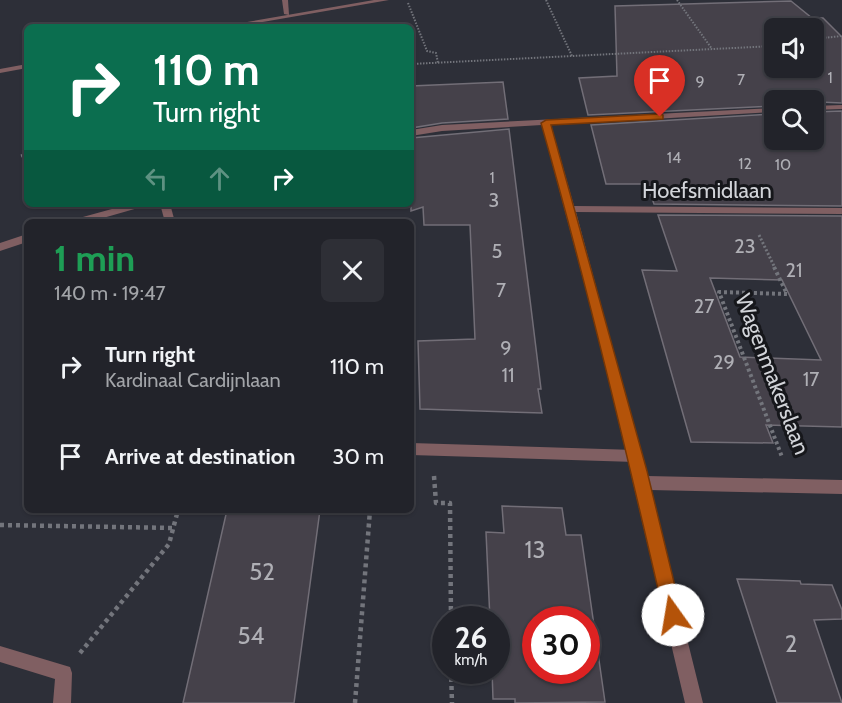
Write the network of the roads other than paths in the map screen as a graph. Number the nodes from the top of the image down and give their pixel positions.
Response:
1 (285, 0) edge
2 (386, 0) edge
3 (287, 14) junction
4 (236, 24) edge
5 (24, 67) edge
6 (0, 71) edge
7 (842, 107) edge
8 (824, 108) edge
9 (764, 111) edge
10 (546, 123) junction
11 (414, 133) edge
12 (131, 207) edge
13 (571, 209) junction
14 (842, 211) edge
15 (87, 219) edge
16 (24, 239) edge
17 (0, 247) edge
18 (414, 449) edge
19 (635, 456) junction
20 (642, 483) junction
21 (842, 487) edge
22 (0, 654) edge
23 (62, 703) edge
24 (694, 703) edge

1 - 3 street
2 - 3 street
3 - 4 street
5 - 6 street
7 - 8 street
9 - 10 street
10 - 11 street
10 - 13 street
12 - 15 street
13 - 14 street, Hoefsmidlaan
13 - 19 street
16 - 17 street
18 - 19 street
19 - 20 street
20 - 21 street, Wagenmakerslaan
20 - 24 street
22 - 23 street

